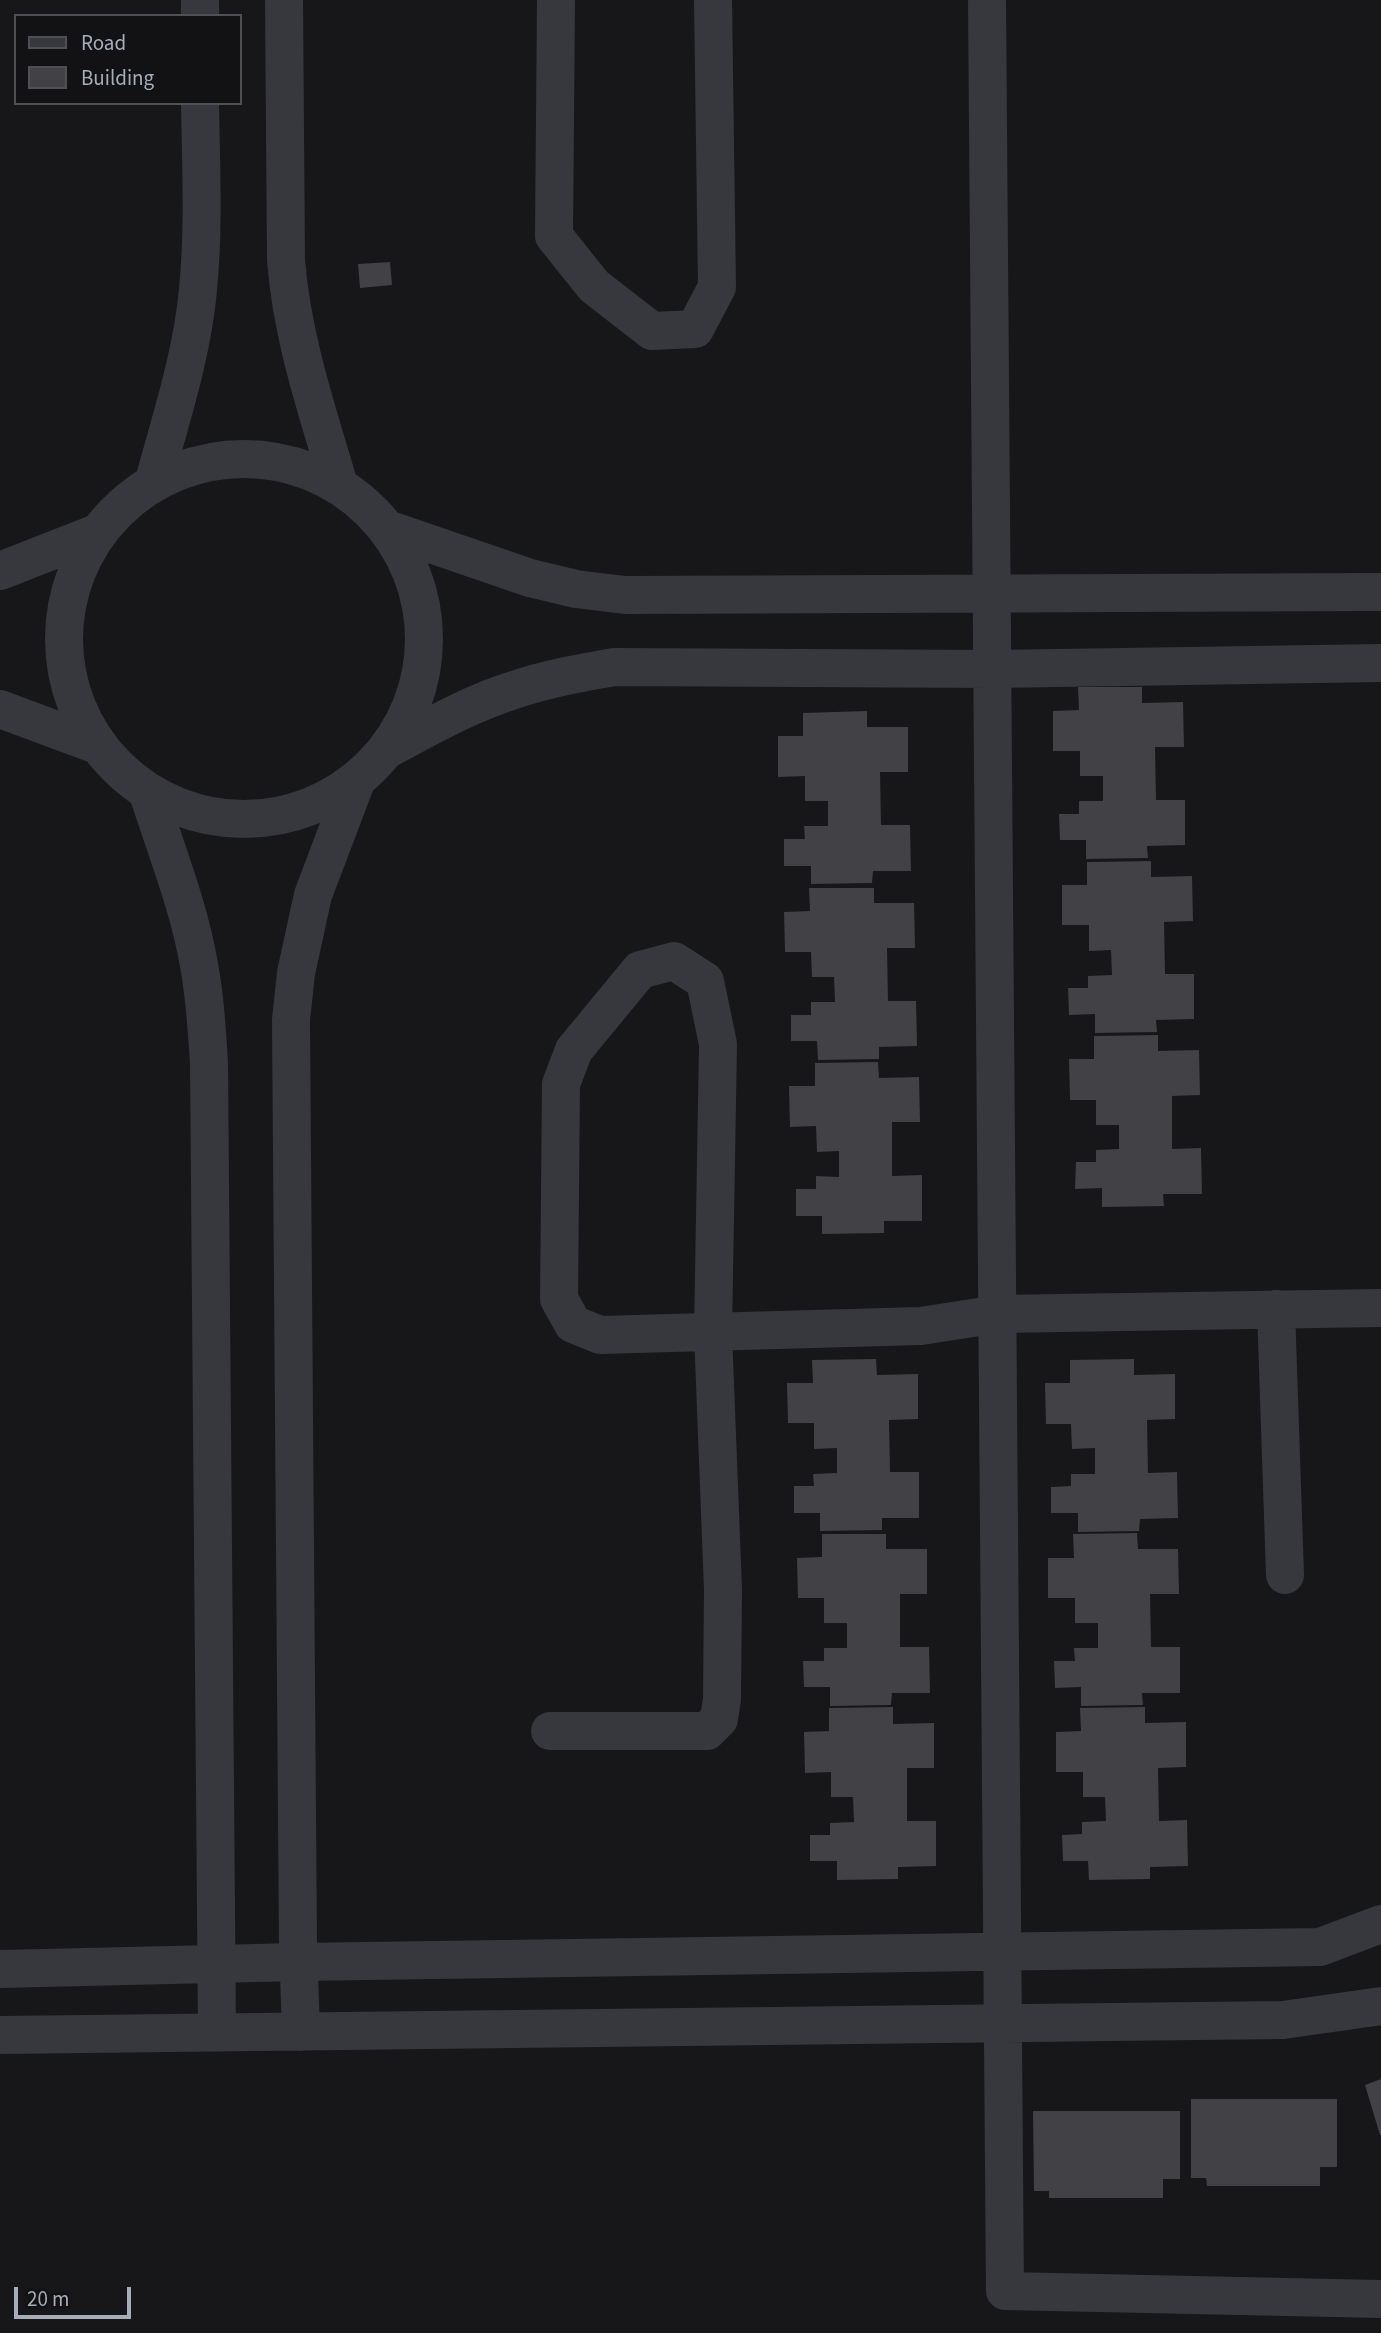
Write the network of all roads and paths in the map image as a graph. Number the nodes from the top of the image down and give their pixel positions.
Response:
1 (284, 0) edge
2 (556, 0) edge
3 (713, 0) edge
4 (987, 0) edge
5 (200, 105) edge
6 (154, 481) junction
7 (339, 485) junction
8 (387, 529) junction
9 (97, 533) junction
10 (0, 570) edge
11 (992, 592) junction
12 (1381, 592) edge
13 (1381, 663) edge
14 (993, 669) junction
15 (0, 709) edge
16 (97, 745) junction
17 (386, 750) junction
18 (357, 779) junction
19 (148, 793) junction
20 (1381, 1308) edge
21 (1276, 1310) junction
22 (998, 1314) junction
23 (713, 1332) junction
24 (1284, 1575) dead end
25 (550, 1731) dead end
26 (1381, 1924) edge
27 (1002, 1952) junction
28 (298, 1962) junction
29 (216, 1964) junction
30 (0, 1969) edge
31 (1381, 2006) edge
32 (1003, 2023) junction
33 (217, 2032) junction
34 (301, 2032) junction
35 (0, 2035) edge
36 (1381, 2299) edge

1 - 7 street
2 - 3 street
4 - 11 street
5 - 6 street
6 - 7 street
6 - 9 street
7 - 8 street
8 - 11 street
8 - 17 street
9 - 10 street
9 - 16 street
11 - 12 street
11 - 14 street
13 - 14 street
14 - 17 street
14 - 22 street
15 - 16 street
16 - 19 street
17 - 18 street
18 - 19 street
18 - 28 street
19 - 29 street
20 - 21 street
21 - 22 street
21 - 24 street
22 - 23 street
22 - 27 street
23 - 23 street
23 - 25 street
26 - 27 street
27 - 28 street
27 - 32 street
28 - 29 street
28 - 34 street
29 - 30 street
29 - 33 street
31 - 32 street
32 - 34 street
32 - 36 street
33 - 34 street
33 - 35 street

